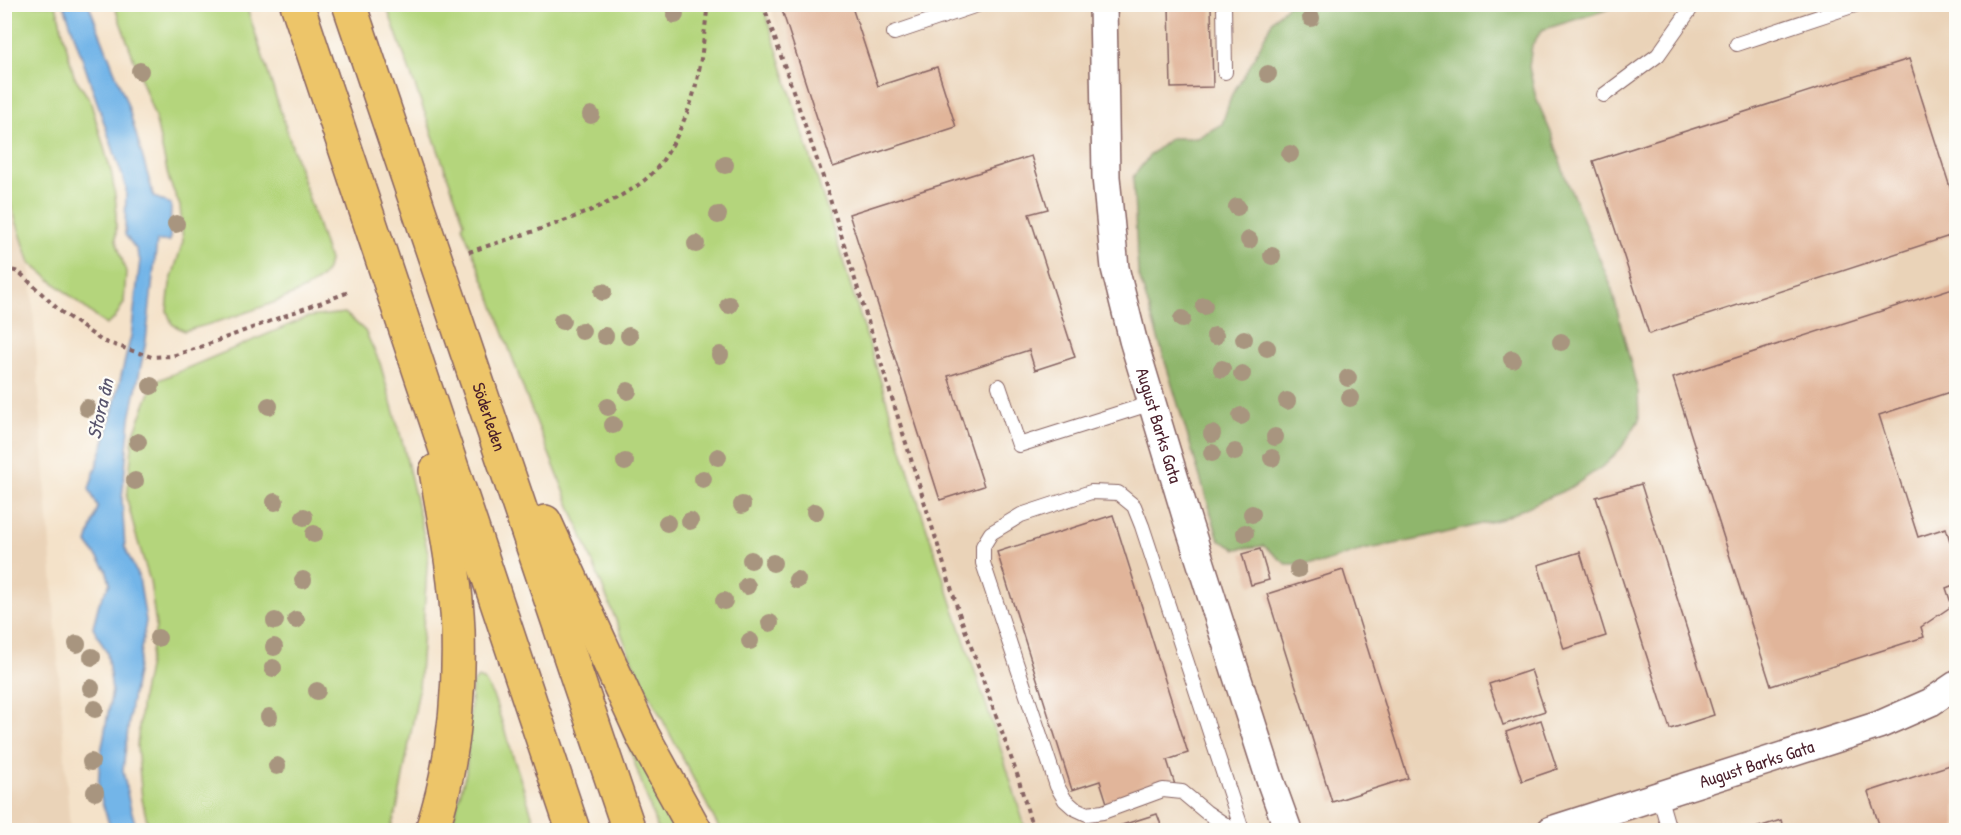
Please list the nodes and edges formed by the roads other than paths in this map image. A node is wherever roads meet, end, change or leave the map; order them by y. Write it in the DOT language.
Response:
graph roads {
  1 [pos="297,4"];
  2 [pos="349,4"];
  3 [pos="980,4"];
  4 [pos="1103,4"];
  5 [pos="1224,4"];
  6 [pos="1694,4"];
  7 [pos="1858,4"];
  8 [pos="894,33"];
  9 [pos="1737,44"];
  10 [pos="1225,72"];
  11 [pos="1604,94"];
  12 [pos="472,365"];
  13 [pos="420,372"];
  14 [pos="999,386"];
  15 [pos="1152,403"];
  16 [pos="1956,686"];
  17 [pos="1659,795"];
  18 [pos="1605,822"];
  19 [pos="1284,828"];
  20 [pos="432,831"];
  21 [pos="573,831"];
  22 [pos="629,831"];
  23 [pos="695,831"];
  24 [pos="1233,831"];
  25 [pos="1242,831"];
  26 [pos="1551,831"];
  27 [pos="1669,831"];
  1 -- 13 [label="highway"];
  2 -- 12 [label="highway, Söderleden"];
  3 -- 8 [label="lane"];
  4 -- 15 [label="street, August Barks Gata"];
  5 -- 10 [label="lane"];
  6 -- 11 [label="lane"];
  7 -- 9 [label="lane"];
  12 -- 22 [label="highway, Söderleden"];
  12 -- 23 [label="highway"];
  13 -- 20 [label="highway"];
  13 -- 21 [label="highway"];
  14 -- 15 [label="lane"];
  15 -- 19 [label="street, August Barks Gata"];
  16 -- 17 [label="street, August Barks Gata"];
  17 -- 18 [label="street, August Barks Gata"];
  17 -- 27 [label="lane"];
  18 -- 26 [label="street, August Barks Gata"];
  24 -- 25 [label="lane"];
}
